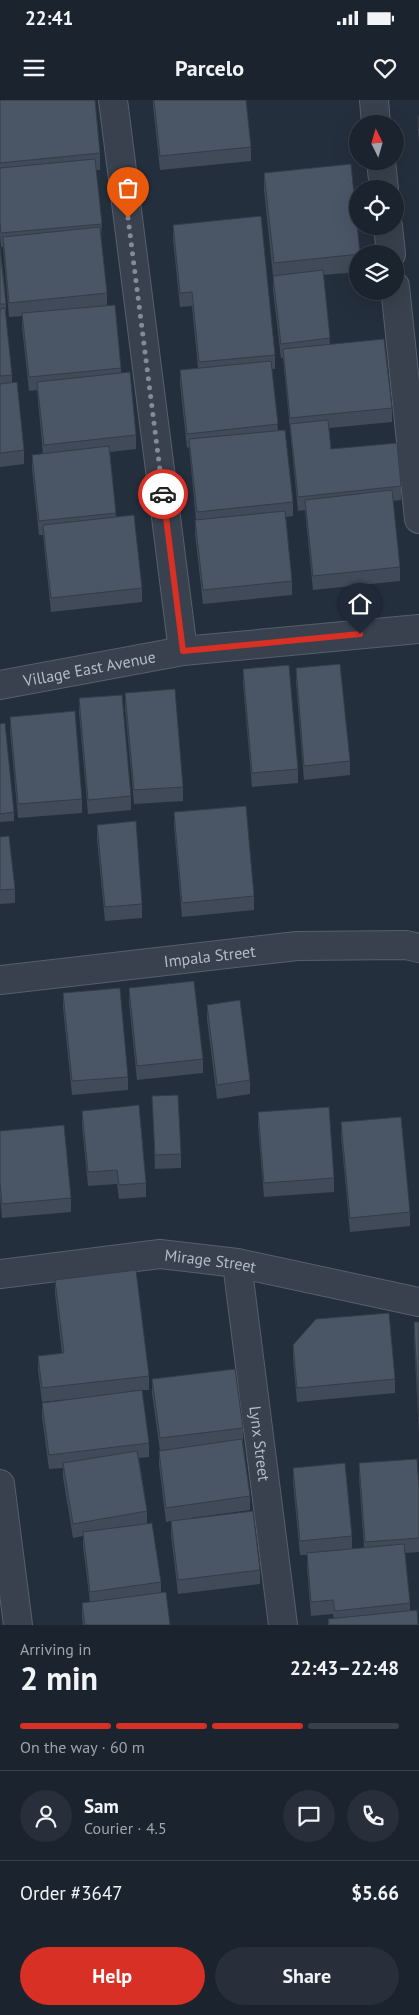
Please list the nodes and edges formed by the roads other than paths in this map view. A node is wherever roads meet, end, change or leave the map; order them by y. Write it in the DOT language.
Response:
graph roads {
  1 [pos="113,100"];
  2 [pos="374,100"];
  3 [pos="378,100"];
  4 [pos="375,115"];
  5 [pos="398,300"];
  6 [pos="411,362"];
  7 [pos="419,519"];
  8 [pos="419,629"];
  9 [pos="183,651"];
  10 [pos="0,685"];
  11 [pos="419,948"];
  12 [pos="0,980"];
  13 [pos="237,1263"];
  14 [pos="0,1274"];
  15 [pos="419,1302"];
  16 [pos="0,1484"];
  17 [pos="18,1625"];
  18 [pos="283,1625"];
  1 -- 9 [label="street"];
  2 -- 3 [label="street"];
  2 -- 4 [label="street"];
  5 -- 6 [label="street"];
  6 -- 7 [label="street"];
  8 -- 9 [label="street, Village East Avenue"];
  9 -- 10 [label="street, Village East Avenue"];
  11 -- 12 [label="street, Impala Street"];
  13 -- 14 [label="street, Mirage Street"];
  13 -- 15 [label="street, Mirage Street"];
  13 -- 18 [label="street, Lynx Street"];
  16 -- 17 [label="street"];
}
